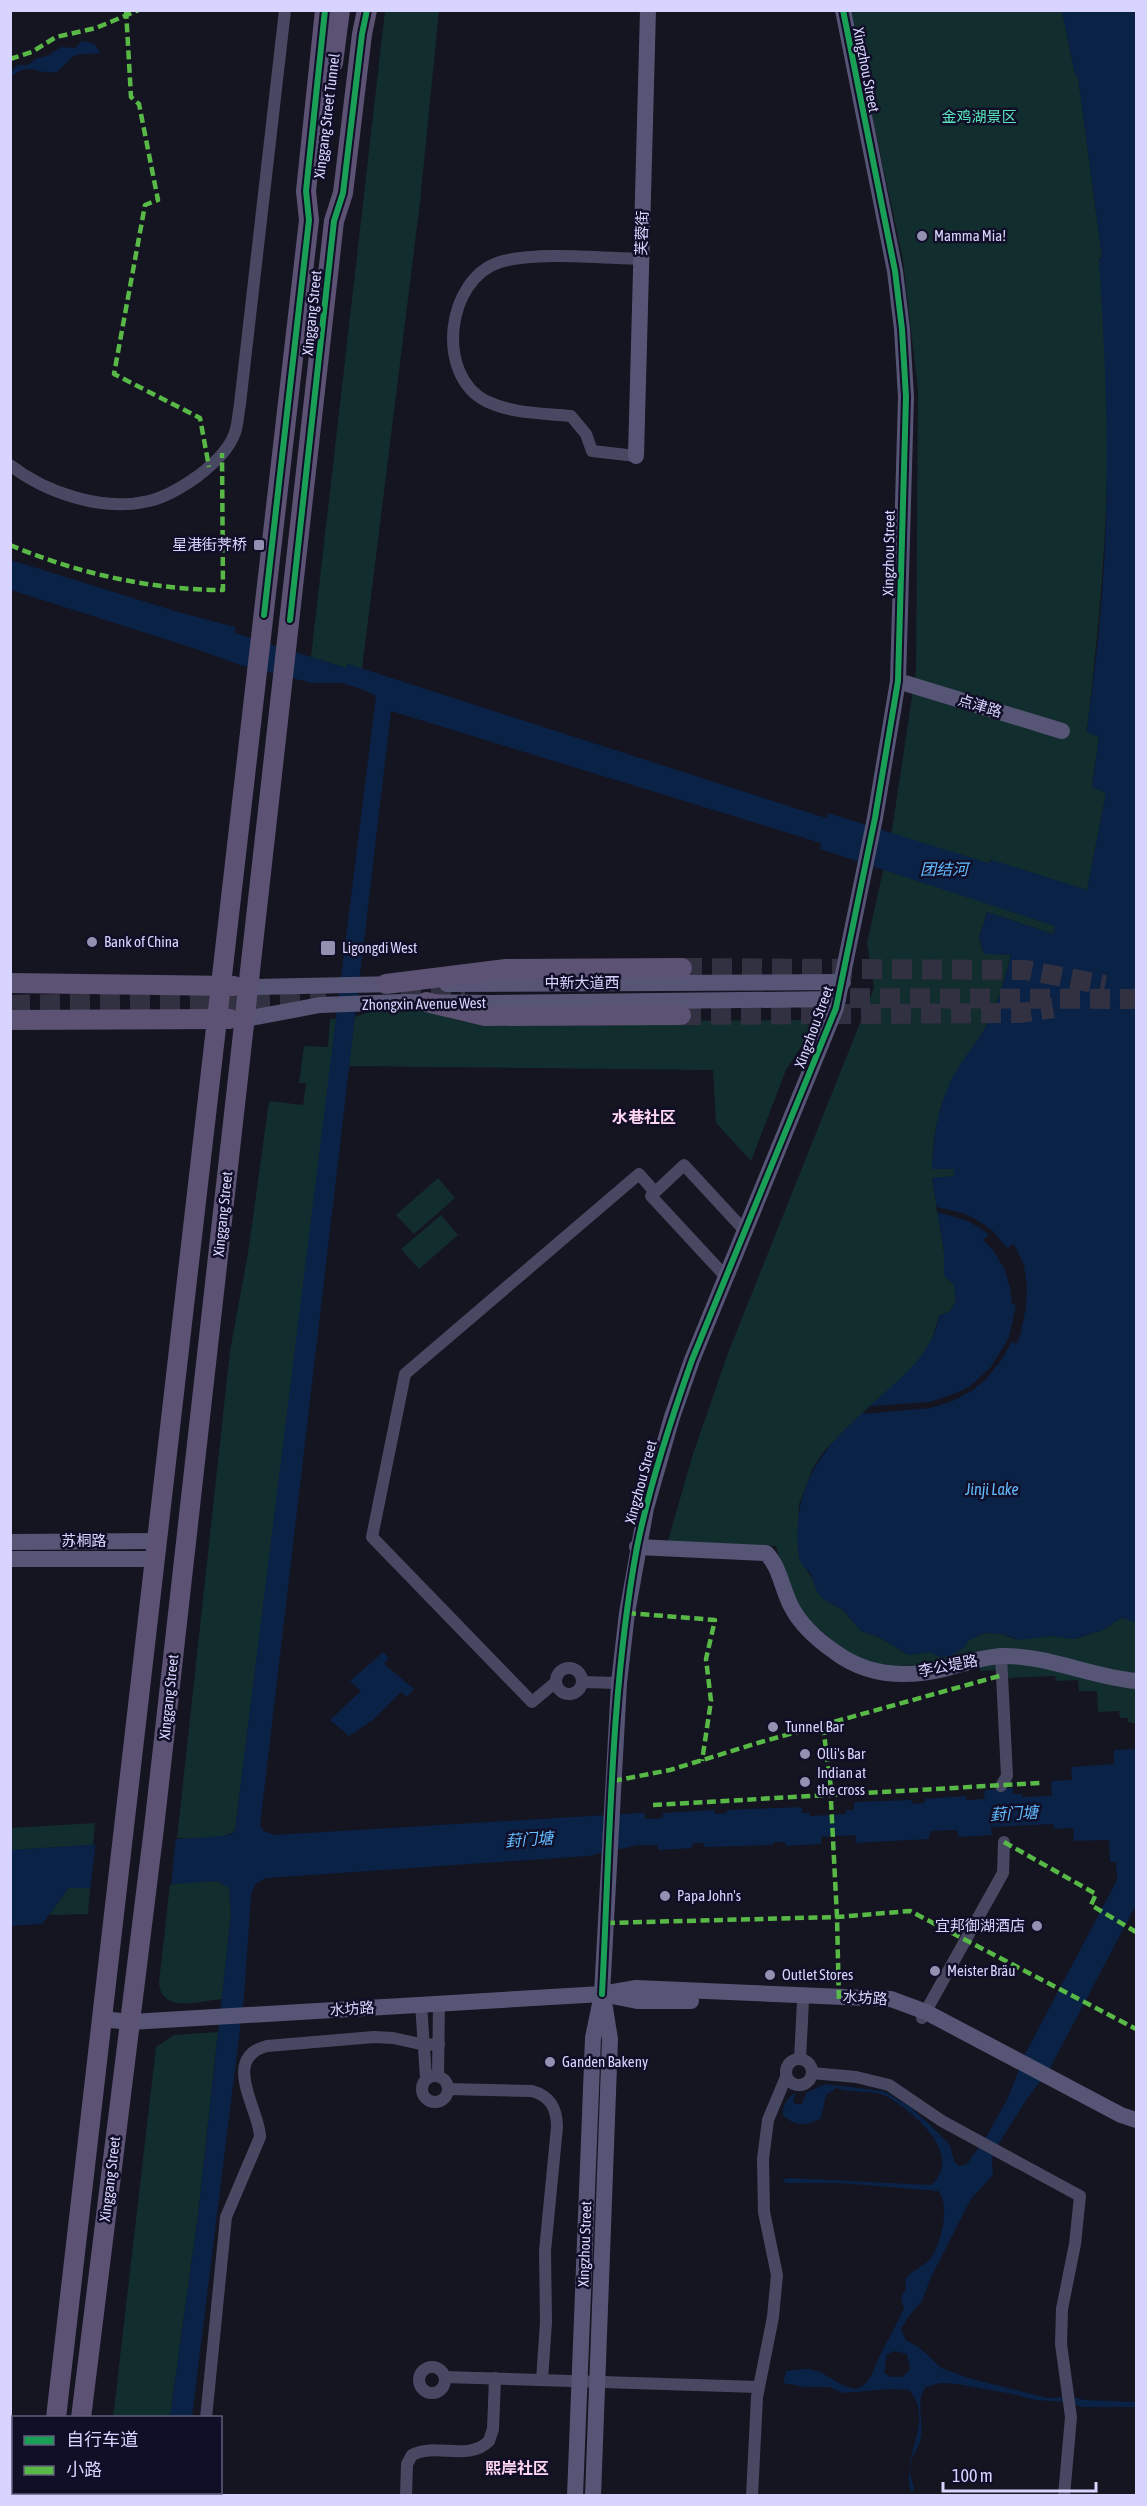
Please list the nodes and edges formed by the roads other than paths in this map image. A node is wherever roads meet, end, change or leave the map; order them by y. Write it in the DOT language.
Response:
graph roads {
  1 [pos="285,10"];
  2 [pos="325,10"];
  3 [pos="340,10"];
  4 [pos="352,10"];
  5 [pos="367,10"];
  6 [pos="648,10"];
  7 [pos="843,10"];
  8 [pos="309,220"];
  9 [pos="334,221"];
  10 [pos="641,259"];
  11 [pos="636,456"];
  12 [pos="10,465"];
  13 [pos="898,681"];
  14 [pos="1062,731"];
  15 [pos="682,968"];
  16 [pos="843,981"];
  17 [pos="10,983"];
  18 [pos="386,984"];
  19 [pos="221,986"];
  20 [pos="249,987"];
  21 [pos="838,999"];
  22 [pos="426,1002"];
  23 [pos="681,1015"];
  24 [pos="217,1019"];
  25 [pos="245,1019"];
  26 [pos="10,1020"];
  27 [pos="655,1192"];
  28 [pos="745,1231"];
  29 [pos="727,1278"];
  30 [pos="127,1541"];
  31 [pos="10,1542"];
  32 [pos="637,1547"];
  33 [pos="156,1550"];
  34 [pos="10,1559"];
  35 [pos="127,1559"];
  36 [pos="1001,1656"];
  37 [pos="1137,1681"];
  38 [pos="556,1682"];
  39 [pos="583,1682"];
  40 [pos="619,1683"];
  41 [pos="1001,1786"];
  42 [pos="1004,1842"];
  43 [pos="602,1994"];
  44 [pos="803,2001"];
  45 [pos="439,2003"];
  46 [pos="421,2004"];
  47 [pos="924,2016"];
  48 [pos="101,2019"];
  49 [pos="130,2022"];
  50 [pos="439,2044"];
  51 [pos="425,2045"];
  52 [pos="800,2059"];
  53 [pos="812,2073"];
  54 [pos="432,2077"];
  55 [pos="786,2077"];
  56 [pos="1049,2082"];
  57 [pos="448,2089"];
  58 [pos="1137,2120"];
  59 [pos="1137,2126"];
  60 [pos="445,2378"];
  61 [pos="495,2378"];
  62 [pos="542,2380"];
  63 [pos="580,2381"];
  64 [pos="597,2382"];
  65 [pos="758,2387"];
  66 [pos="56,2416"];
  67 [pos="81,2416"];
  68 [pos="206,2416"];
  69 [pos="406,2496"];
  70 [pos="575,2496"];
  71 [pos="593,2496"];
  72 [pos="752,2496"];
  73 [pos="1064,2496"];
  1 -- 12 [label="street"];
  2 -- 8 [label="main road, Xinggang Street"];
  3 -- 8 [label="main road, Xinggang Street Tunnel"];
  4 -- 9 [label="main road, Xinggang Street Tunnel"];
  5 -- 9 [label="main road, Xinggang Street"];
  6 -- 10 [label="street, 芙蓉街"];
  7 -- 13 [label="street, Xingzhou Street"];
  8 -- 19 [label="main road, Xinggang Street"];
  9 -- 20 [label="main road, Xinggang Street"];
  10 -- 11 [label="street, 芙蓉街"];
  10 -- 11 [label="street"];
  13 -- 14 [label="street, 点津路"];
  13 -- 16 [label="street, Xingzhou Street"];
  15 -- 18 [label="main road"];
  16 -- 18 [label="street, 中新大道西"];
  16 -- 21 [label="street, Xingzhou Street"];
  17 -- 19 [label="main road"];
  18 -- 20 [label="street, 中新大道西"];
  19 -- 20 [label="main road"];
  19 -- 24 [label="main road, Xinggang Street"];
  20 -- 25 [label="main road, Xinggang Street"];
  21 -- 22 [label="street, Zhongxin Avenue West"];
  21 -- 28 [label="street, Xingzhou Street"];
  22 -- 23 [label="main road"];
  22 -- 25 [label="street, Zhongxin Avenue West"];
  24 -- 25 [label="main road, Zhongxin Avenue West"];
  24 -- 26 [label="main road, Zhongxin Avenue West"];
  24 -- 33 [label="main road, Xinggang Street"];
  25 -- 49 [label="main road, Xinggang Street"];
  27 -- 28 [label="street"];
  27 -- 29 [label="street"];
  27 -- 38 [label="street"];
  28 -- 29 [label="street, Xingzhou Street"];
  29 -- 32 [label="street, Xingzhou Street"];
  30 -- 31 [label="street, 苏桐路"];
  30 -- 33 [label="street, 苏桐路"];
  30 -- 35 [label="street"];
  32 -- 36 [label="street, 李公堤路"];
  32 -- 40 [label="street, Xingzhou Street"];
  33 -- 35 [label="street, 苏桐路"];
  33 -- 48 [label="main road, Xinggang Street"];
  34 -- 35 [label="street, 苏桐路"];
  36 -- 37 [label="street, 李公堤路"];
  36 -- 41 [label="street"];
  38 -- 39 [label="street"];
  38 -- 39 [label="street"];
  39 -- 40 [label="street"];
  40 -- 43 [label="street, Xingzhou Street"];
  42 -- 47 [label="street"];
  43 -- 44 [label="street, 水坊路"];
  43 -- 45 [label="street, 水坊路"];
  43 -- 47 [label="street, 水坊路"];
  43 -- 63 [label="street, Xingzhou Street"];
  43 -- 64 [label="street, Xingzhou Street"];
  44 -- 47 [label="street, 水坊路"];
  44 -- 52 [label="street"];
  45 -- 46 [label="street, 水坊路"];
  45 -- 50 [label="street"];
  46 -- 49 [label="street, 水坊路"];
  46 -- 51 [label="street"];
  47 -- 56 [label="street, 水坊路"];
  48 -- 49 [label="street, 水坊路"];
  48 -- 66 [label="main road, Xinggang Street"];
  49 -- 67 [label="main road, Xinggang Street"];
  50 -- 51 [label="street"];
  50 -- 54 [label="street"];
  51 -- 54 [label="street"];
  51 -- 68 [label="street"];
  52 -- 53 [label="street"];
  52 -- 55 [label="street"];
  53 -- 55 [label="street"];
  53 -- 73 [label="street"];
  54 -- 57 [label="street"];
  54 -- 57 [label="street"];
  55 -- 65 [label="street"];
  56 -- 58 [label="street, 水坊路"];
  56 -- 59 [label="street, 水坊路"];
  57 -- 62 [label="street"];
  60 -- 61 [label="street"];
  61 -- 62 [label="street"];
  61 -- 69 [label="street"];
  62 -- 63 [label="street"];
  63 -- 64 [label="street"];
  63 -- 70 [label="street, Xingzhou Street"];
  64 -- 65 [label="street"];
  64 -- 71 [label="street, Xingzhou Street"];
  65 -- 72 [label="street"];
}
